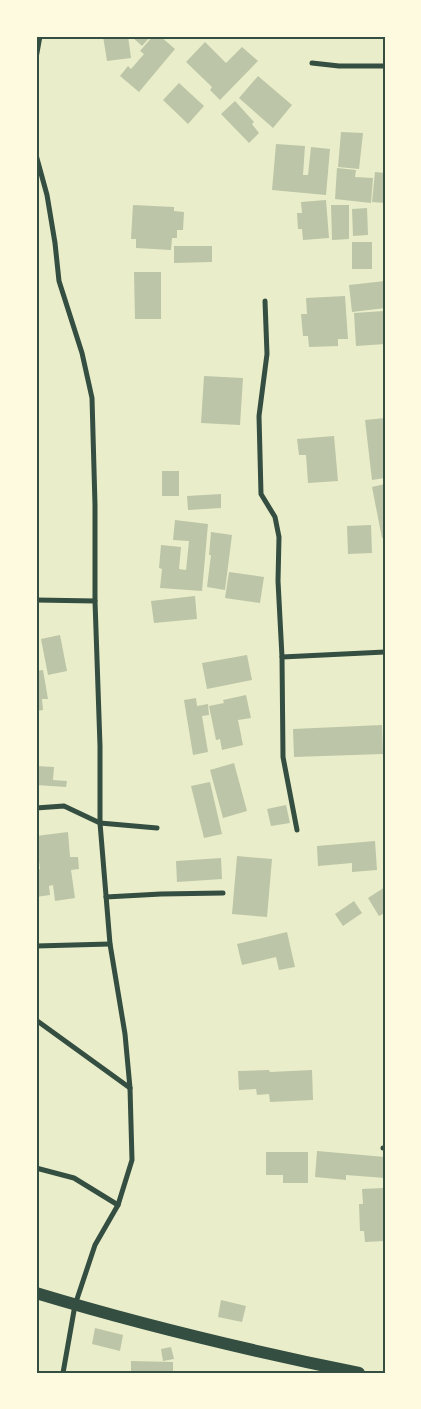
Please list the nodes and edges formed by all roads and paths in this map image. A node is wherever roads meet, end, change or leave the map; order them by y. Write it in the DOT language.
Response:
graph roads {
  1 [pos="40,36"];
  2 [pos="36,58"];
  3 [pos="312,63"];
  4 [pos="385,66"];
  5 [pos="36,155"];
  6 [pos="265,301"];
  7 [pos="36,600"];
  8 [pos="95,602"];
  9 [pos="385,652"];
  10 [pos="282,657"];
  11 [pos="36,808"];
  12 [pos="100,823"];
  13 [pos="157,828"];
  14 [pos="297,830"];
  15 [pos="223,893"];
  16 [pos="106,897"];
  17 [pos="110,944"];
  18 [pos="36,946"];
  19 [pos="36,1020"];
  20 [pos="130,1088"];
  21 [pos="36,1168"];
  22 [pos="118,1205"];
  23 [pos="36,1293"];
  24 [pos="75,1305"];
  25 [pos="63,1373"];
  26 [pos="359,1373"];
  1 -- 2 [label="street"];
  3 -- 4 [label="street"];
  5 -- 8 [label="street"];
  6 -- 10 [label="street"];
  7 -- 8 [label="street"];
  8 -- 12 [label="street"];
  9 -- 10 [label="street"];
  10 -- 14 [label="street"];
  11 -- 12 [label="street"];
  12 -- 13 [label="street"];
  12 -- 16 [label="street"];
  15 -- 16 [label="street"];
  16 -- 17 [label="street"];
  17 -- 18 [label="street"];
  17 -- 20 [label="street"];
  19 -- 20 [label="street"];
  20 -- 22 [label="street"];
  21 -- 22 [label="street"];
  22 -- 24 [label="street"];
  23 -- 24 [label="main road"];
  24 -- 25 [label="street"];
  24 -- 26 [label="main road"];
}
